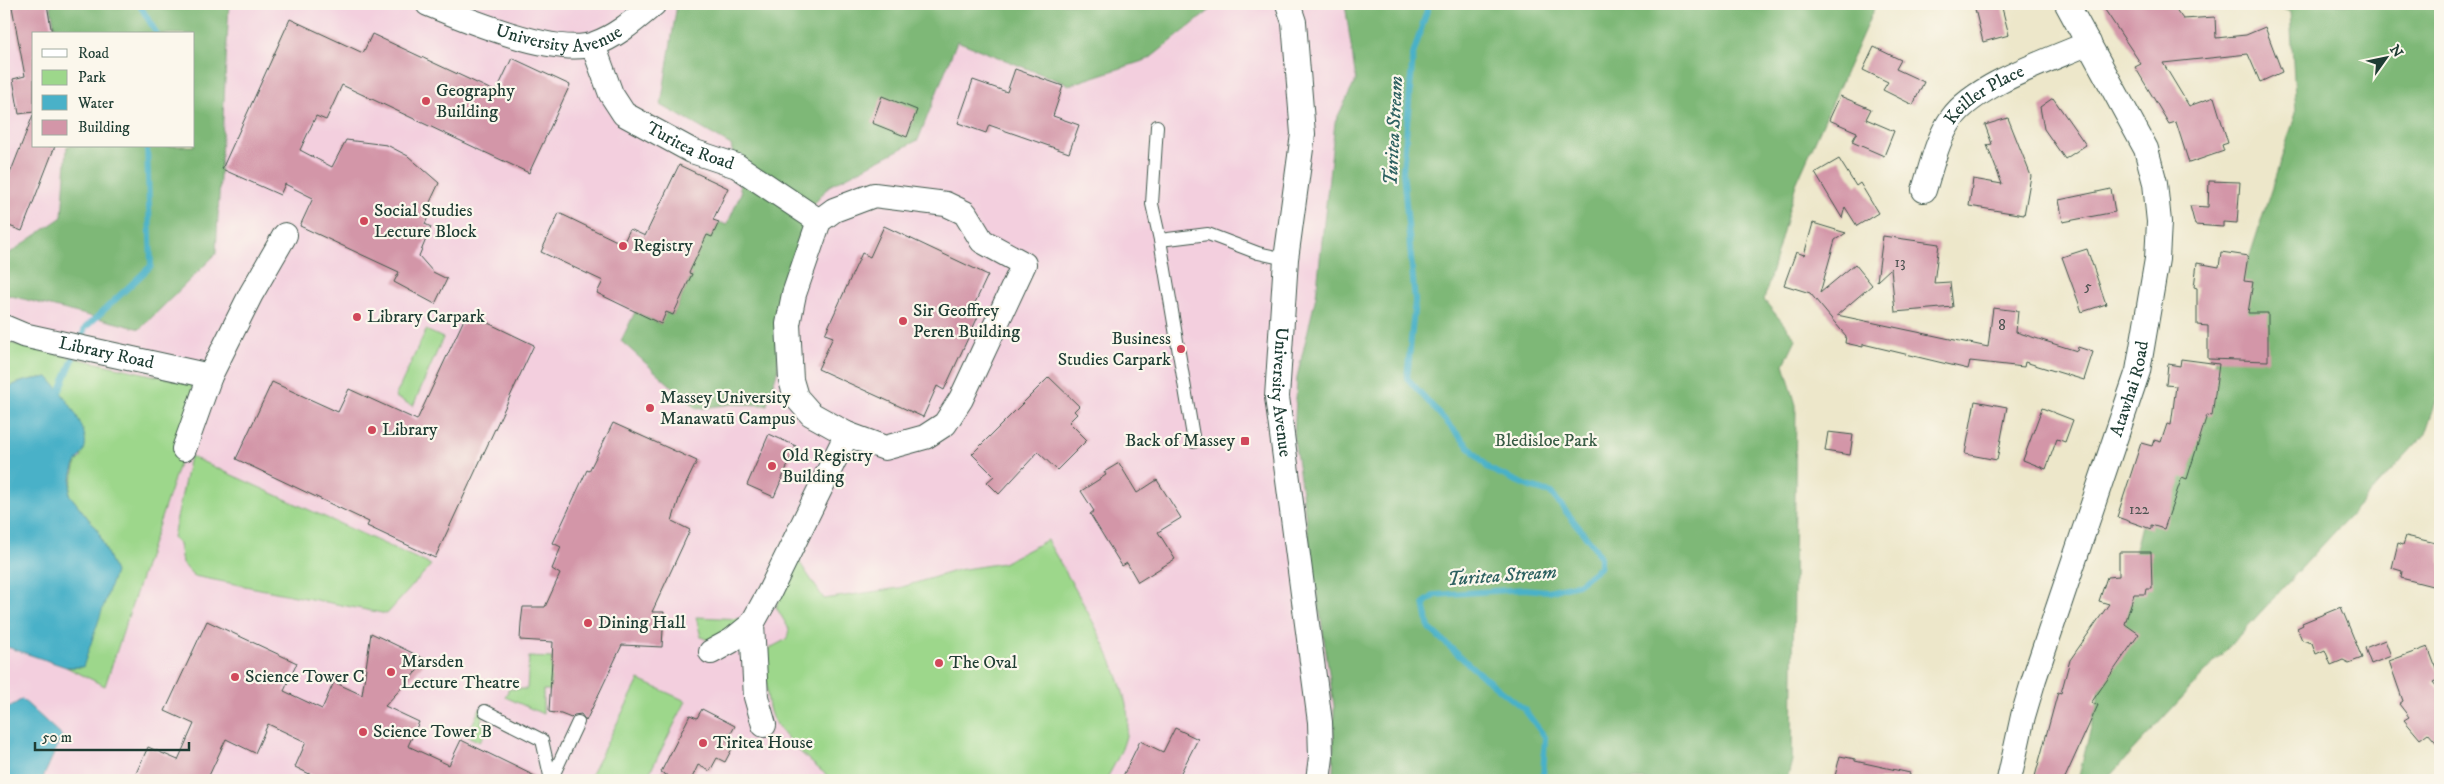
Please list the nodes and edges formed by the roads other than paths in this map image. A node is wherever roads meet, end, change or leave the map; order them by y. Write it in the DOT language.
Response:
graph roads {
  1 [pos="428,4"];
  2 [pos="654,4"];
  3 [pos="1288,4"];
  4 [pos="2067,4"];
  5 [pos="2089,43"];
  6 [pos="593,45"];
  7 [pos="1157,126"];
  8 [pos="1924,190"];
  9 [pos="819,222"];
  10 [pos="285,235"];
  11 [pos="1160,240"];
  12 [pos="1286,259"];
  13 [pos="4,327"];
  14 [pos="210,376"];
  15 [pos="847,434"];
  16 [pos="1194,442"];
  17 [pos="184,449"];
  18 [pos="752,624"];
  19 [pos="711,652"];
  20 [pos="486,711"];
  21 [pos="578,722"];
  22 [pos="764,724"];
  23 [pos="551,780"];
  24 [pos="1318,780"];
  25 [pos="2009,780"];
  1 -- 6 [label="street, University Avenue"];
  2 -- 6 [label="street, University Avenue"];
  3 -- 12 [label="street, University Avenue"];
  4 -- 5 [label="street, Atawhai Road"];
  5 -- 8 [label="street, Keiller Place"];
  5 -- 25 [label="street, Atawhai Road"];
  6 -- 9 [label="street, Turitea Road"];
  7 -- 11 [label="lane"];
  9 -- 15 [label="street"];
  9 -- 15 [label="street"];
  10 -- 14 [label="street"];
  11 -- 12 [label="lane"];
  11 -- 16 [label="lane"];
  12 -- 24 [label="street, University Avenue"];
  13 -- 14 [label="street, Library Road"];
  14 -- 17 [label="street"];
  15 -- 18 [label="street"];
  18 -- 19 [label="street"];
  18 -- 22 [label="street"];
  20 -- 23 [label="lane"];
  21 -- 23 [label="lane"];
}
